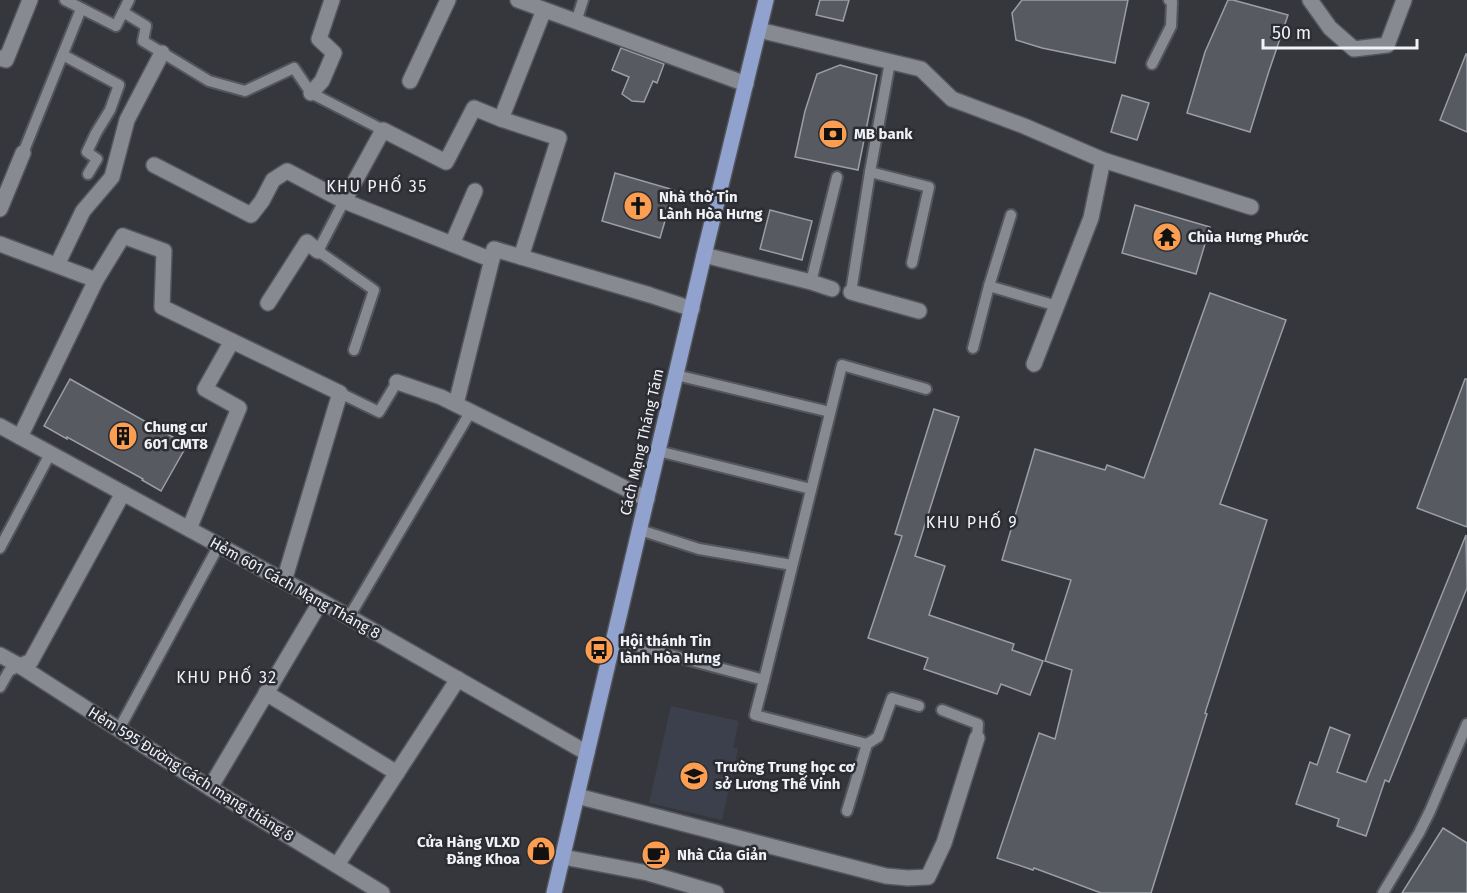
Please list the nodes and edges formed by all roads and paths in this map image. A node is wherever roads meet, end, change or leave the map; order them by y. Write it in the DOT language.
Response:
graph roads {
  1 [pos="30,0"];
  2 [pos="65,0"];
  3 [pos="129,0"];
  4 [pos="332,0"];
  5 [pos="448,0"];
  6 [pos="518,0"];
  7 [pos="583,0"];
  8 [pos="766,0"];
  9 [pos="1310,0"];
  10 [pos="1404,0"];
  11 [pos="1173,1"];
  12 [pos="81,9"];
  13 [pos="544,10"];
  14 [pos="123,12"];
  15 [pos="576,21"];
  16 [pos="759,30"];
  17 [pos="162,53"];
  18 [pos="63,55"];
  19 [pos="0,58"];
  20 [pos="890,62"];
  21 [pos="1152,64"];
  22 [pos="411,81"];
  23 [pos="746,84"];
  24 [pos="311,93"];
  25 [pos="501,119"];
  26 [pos="383,130"];
  27 [pos="23,153"];
  28 [pos="1103,160"];
  29 [pos="154,165"];
  30 [pos="870,172"];
  31 [pos="88,174"];
  32 [pos="837,177"];
  33 [pos="475,191"];
  34 [pos="344,201"];
  35 [pos="1251,207"];
  36 [pos="0,209"];
  37 [pos="1011,215"];
  38 [pos="0,244"];
  39 [pos="452,244"];
  40 [pos="318,251"];
  41 [pos="704,255"];
  42 [pos="521,257"];
  43 [pos="492,259"];
  44 [pos="912,262"];
  45 [pos="57,265"];
  46 [pos="96,280"];
  47 [pos="811,282"];
  48 [pos="989,286"];
  49 [pos="832,288"];
  50 [pos="851,292"];
  51 [pos="268,303"];
  52 [pos="1057,306"];
  53 [pos="692,309"];
  54 [pos="919,311"];
  55 [pos="232,341"];
  56 [pos="973,348"];
  57 [pos="354,350"];
  58 [pos="1034,364"];
  59 [pos="676,375"];
  60 [pos="397,382"];
  61 [pos="926,389"];
  62 [pos="340,393"];
  63 [pos="456,404"];
  64 [pos="471,411"];
  65 [pos="830,412"];
  66 [pos="0,426"];
  67 [pos="20,437"];
  68 [pos="658,451"];
  69 [pos="50,454"];
  70 [pos="811,489"];
  71 [pos="123,493"];
  72 [pos="647,499"];
  73 [pos="189,529"];
  74 [pos="640,530"];
  75 [pos="219,545"];
  76 [pos="0,548"];
  77 [pos="792,565"];
  78 [pos="284,581"];
  79 [pos="321,601"];
  80 [pos="350,617"];
  81 [pos="614,640"];
  82 [pos="0,655"];
  83 [pos="20,666"];
  84 [pos="458,679"];
  85 [pos="764,680"];
  86 [pos="0,687"];
  87 [pos="266,693"];
  88 [pos="919,706"];
  89 [pos="942,710"];
  90 [pos="1467,724"];
  91 [pos="119,729"];
  92 [pos="977,738"];
  93 [pos="867,744"];
  94 [pos="587,753"];
  95 [pos="397,773"];
  96 [pos="210,788"];
  97 [pos="577,796"];
  98 [pos="847,811"];
  99 [pos="563,857"];
  100 [pos="337,866"];
  101 [pos="378,892"];
  102 [pos="554,893"];
  103 [pos="716,893"];
  104 [pos="1383,893"];
  1 -- 19 [label="street"];
  2 -- 12 [label="lane"];
  3 -- 14 [label="lane"];
  4 -- 24 [label="street"];
  5 -- 22 [label="street"];
  6 -- 13 [label="street"];
  7 -- 15 [label="lane"];
  8 -- 16 [label="main road, Cách Mạng Tháng Tám"];
  9 -- 10 [label="street"];
  11 -- 21 [label="lane"];
  12 -- 14 [label="lane"];
  12 -- 18 [label="lane"];
  13 -- 15 [label="street"];
  13 -- 25 [label="street"];
  14 -- 17 [label="lane"];
  15 -- 23 [label="street"];
  16 -- 20 [label="street"];
  16 -- 23 [label="main road, Cách Mạng Tháng Tám"];
  17 -- 24 [label="lane"];
  17 -- 45 [label="street"];
  18 -- 27 [label="lane"];
  18 -- 31 [label="lane"];
  20 -- 28 [label="street"];
  20 -- 30 [label="lane"];
  23 -- 41 [label="main road, Cách Mạng Tháng Tám"];
  24 -- 26 [label="lane"];
  25 -- 26 [label="street"];
  25 -- 42 [label="street"];
  26 -- 34 [label="street"];
  27 -- 36 [label="street"];
  28 -- 35 [label="street"];
  28 -- 52 [label="street"];
  29 -- 34 [label="street"];
  30 -- 44 [label="lane"];
  30 -- 50 [label="lane"];
  32 -- 47 [label="lane"];
  33 -- 39 [label="street"];
  34 -- 39 [label="street"];
  34 -- 40 [label="lane"];
  37 -- 48 [label="lane"];
  38 -- 45 [label="street"];
  39 -- 43 [label="street"];
  40 -- 51 [label="street"];
  40 -- 57 [label="lane"];
  41 -- 47 [label="street"];
  41 -- 53 [label="main road, Cách Mạng Tháng Tám"];
  42 -- 43 [label="street"];
  42 -- 53 [label="street"];
  43 -- 63 [label="street"];
  45 -- 46 [label="street"];
  46 -- 55 [label="street"];
  46 -- 67 [label="street"];
  47 -- 49 [label="street"];
  48 -- 52 [label="lane"];
  48 -- 56 [label="lane"];
  50 -- 54 [label="street"];
  52 -- 58 [label="street"];
  53 -- 59 [label="main road, Cách Mạng Tháng Tám"];
  55 -- 62 [label="street"];
  55 -- 73 [label="street"];
  59 -- 65 [label="lane"];
  59 -- 68 [label="main road, Cách Mạng Tháng Tám"];
  60 -- 62 [label="lane"];
  60 -- 63 [label="street"];
  61 -- 65 [label="lane"];
  62 -- 78 [label="street"];
  63 -- 64 [label="street"];
  64 -- 72 [label="street"];
  64 -- 80 [label="lane"];
  65 -- 70 [label="lane"];
  66 -- 67 [label="street, Hẻm 601 Cách Mạng Tháng 8"];
  67 -- 69 [label="street, Hẻm 601 Cách Mạng Tháng 8"];
  68 -- 70 [label="lane"];
  68 -- 72 [label="main road, Cách Mạng Tháng Tám"];
  69 -- 71 [label="street, Hẻm 601 Cách Mạng Tháng 8"];
  69 -- 76 [label="lane"];
  70 -- 77 [label="lane"];
  71 -- 73 [label="street, Hẻm 601 Cách Mạng Tháng 8"];
  71 -- 83 [label="street"];
  72 -- 74 [label="main road, Cách Mạng Tháng Tám"];
  73 -- 75 [label="street, Hẻm 601 Cách Mạng Tháng 8"];
  74 -- 77 [label="lane"];
  74 -- 81 [label="main road, Cách Mạng Tháng Tám"];
  75 -- 78 [label="street, Hẻm 601 Cách Mạng Tháng 8"];
  75 -- 91 [label="lane, Hẻm 595 Đường Cách mạng tháng 8"];
  77 -- 85 [label="lane"];
  78 -- 79 [label="street, Hẻm 601 Cách Mạng Tháng 8"];
  79 -- 80 [label="street, Hẻm 601 Cách Mạng Tháng 8"];
  79 -- 87 [label="street, Hẻm 595 Đường Cách mạng tháng 8"];
  80 -- 84 [label="street, Hẻm 601 Cách Mạng Tháng 8"];
  81 -- 85 [label="lane"];
  81 -- 94 [label="main road, Cách Mạng Tháng Tám"];
  82 -- 83 [label="street, Hẻm 595 Đường Cách mạng tháng 8"];
  83 -- 86 [label="lane"];
  83 -- 91 [label="street, Hẻm 595 Đường Cách mạng tháng 8"];
  84 -- 94 [label="street, Hẻm 601 Cách Mạng Tháng 8"];
  84 -- 95 [label="street"];
  85 -- 93 [label="lane"];
  87 -- 95 [label="street"];
  87 -- 96 [label="street, Hẻm 595 Đường Cách mạng tháng 8"];
  88 -- 93 [label="lane"];
  89 -- 92 [label="lane"];
  90 -- 104 [label="lane"];
  91 -- 96 [label="street, Hẻm 595 Đường Cách mạng tháng 8"];
  92 -- 97 [label="street"];
  93 -- 98 [label="lane"];
  94 -- 97 [label="main road, Cách Mạng Tháng Tám"];
  95 -- 100 [label="street"];
  96 -- 100 [label="street, Hẻm 595 Đường Cách mạng tháng 8"];
  97 -- 99 [label="main road, Cách Mạng Tháng Tám"];
  99 -- 102 [label="main road, Cách Mạng Tháng Tám"];
  99 -- 103 [label="street"];
  100 -- 101 [label="street, Hẻm 595 Đường Cách mạng tháng 8"];
}
